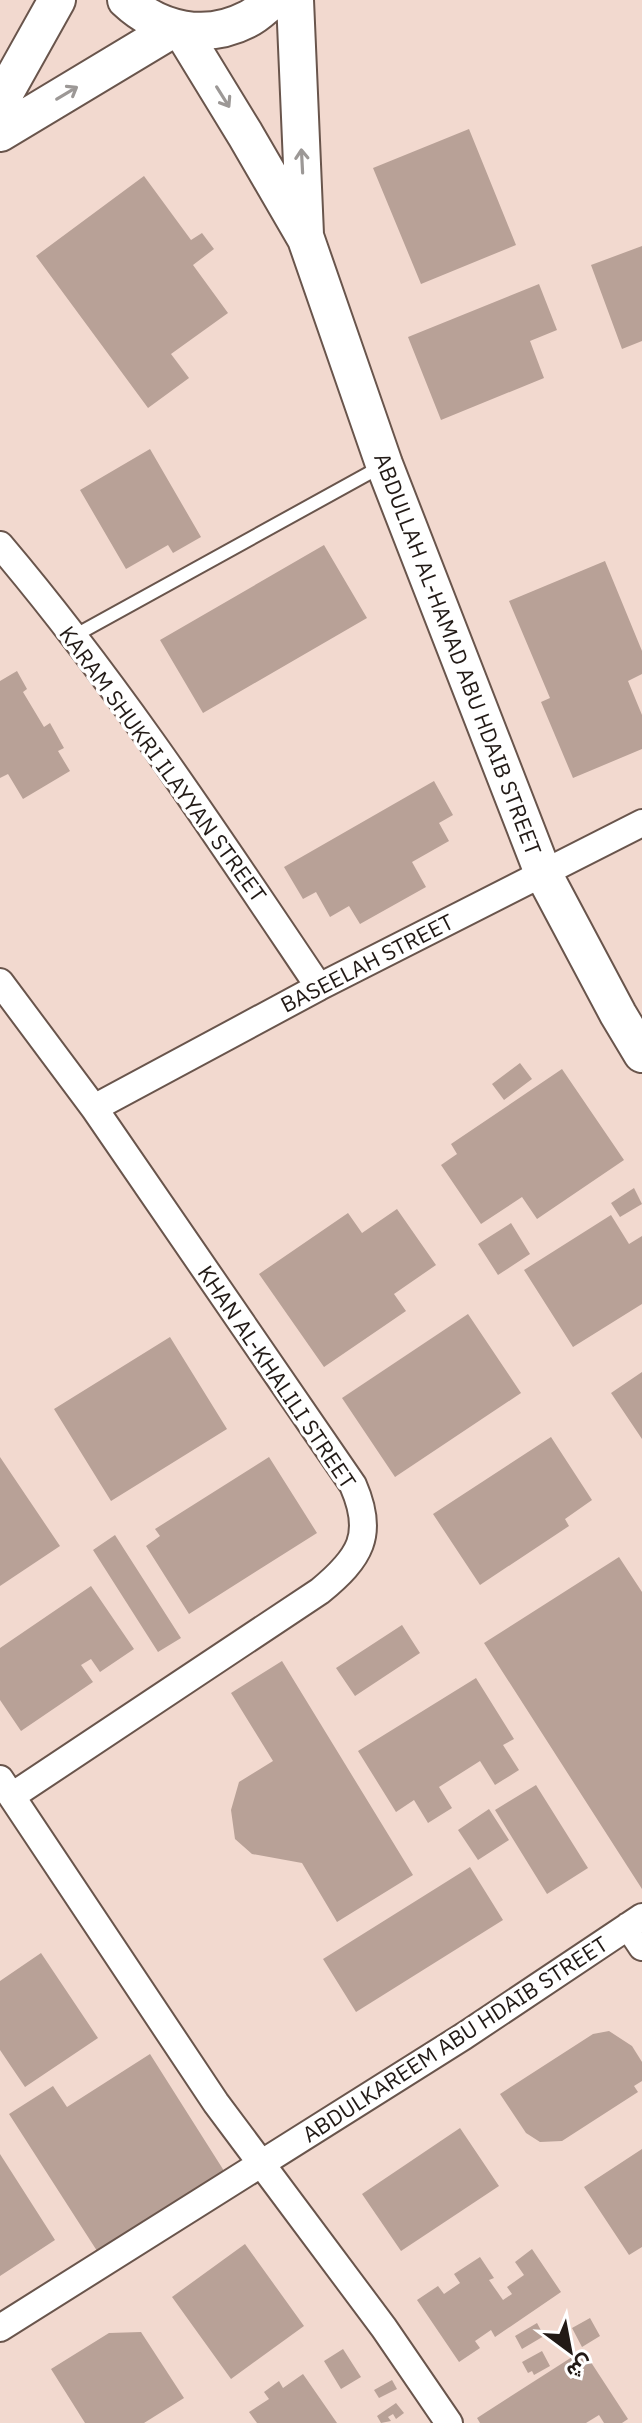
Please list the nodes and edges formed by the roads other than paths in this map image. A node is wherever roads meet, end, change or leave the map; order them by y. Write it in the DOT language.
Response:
graph roads {
  1 [pos="57,0"];
  2 [pos="126,0"];
  3 [pos="273,0"];
  4 [pos="295,0"];
  5 [pos="178,30"];
  6 [pos="0,102"];
  7 [pos="0,133"];
  8 [pos="306,239"];
  9 [pos="384,464"];
  10 [pos="0,545"];
  11 [pos="74,636"];
  12 [pos="642,823"];
  13 [pos="543,873"];
  14 [pos="0,982"];
  15 [pos="319,987"];
  16 [pos="642,1054"];
  17 [pos="94,1108"];
  18 [pos="6,1787"];
  19 [pos="637,1930"];
  20 [pos="261,2165"];
  21 [pos="0,2328"];
  22 [pos="449,2423"];
  1 -- 6 [label="street"];
  2 -- 5 [label="street"];
  3 -- 5 [label="street"];
  8 -- 4 [label="street, ABDULLAH AL-HAMAD ABU HDAIB STREET, one-way"];
  7 -- 5 [label="street, one-way"];
  5 -- 8 [label="street, ABDULLAH AL-HAMAD ABU HDAIB STREET, one-way"];
  8 -- 9 [label="street, ABDULLAH AL-HAMAD ABU HDAIB STREET"];
  9 -- 11 [label="lane"];
  9 -- 13 [label="street, ABDULLAH AL-HAMAD ABU HDAIB STREET"];
  10 -- 11 [label="street, KARAM SHUKRI ILAYYAN STREET"];
  11 -- 15 [label="street, KARAM SHUKRI ILAYYAN STREET"];
  12 -- 13 [label="street, BASEELAH STREET"];
  13 -- 15 [label="street, BASEELAH STREET"];
  13 -- 16 [label="street, ABDULLAH AL-HAMAD ABU HDAIB STREET"];
  14 -- 17 [label="street, KHAN AL-KHALILI STREET"];
  15 -- 17 [label="street, BASEELAH STREET"];
  17 -- 18 [label="street, KHAN AL-KHALILI STREET"];
  18 -- 20 [label="street"];
  19 -- 20 [label="street, ABDULKAREEM ABU HDAIB STREET"];
  20 -- 21 [label="street, ABDULKAREEM ABU HDAIB STREET"];
  20 -- 22 [label="street"];
}
